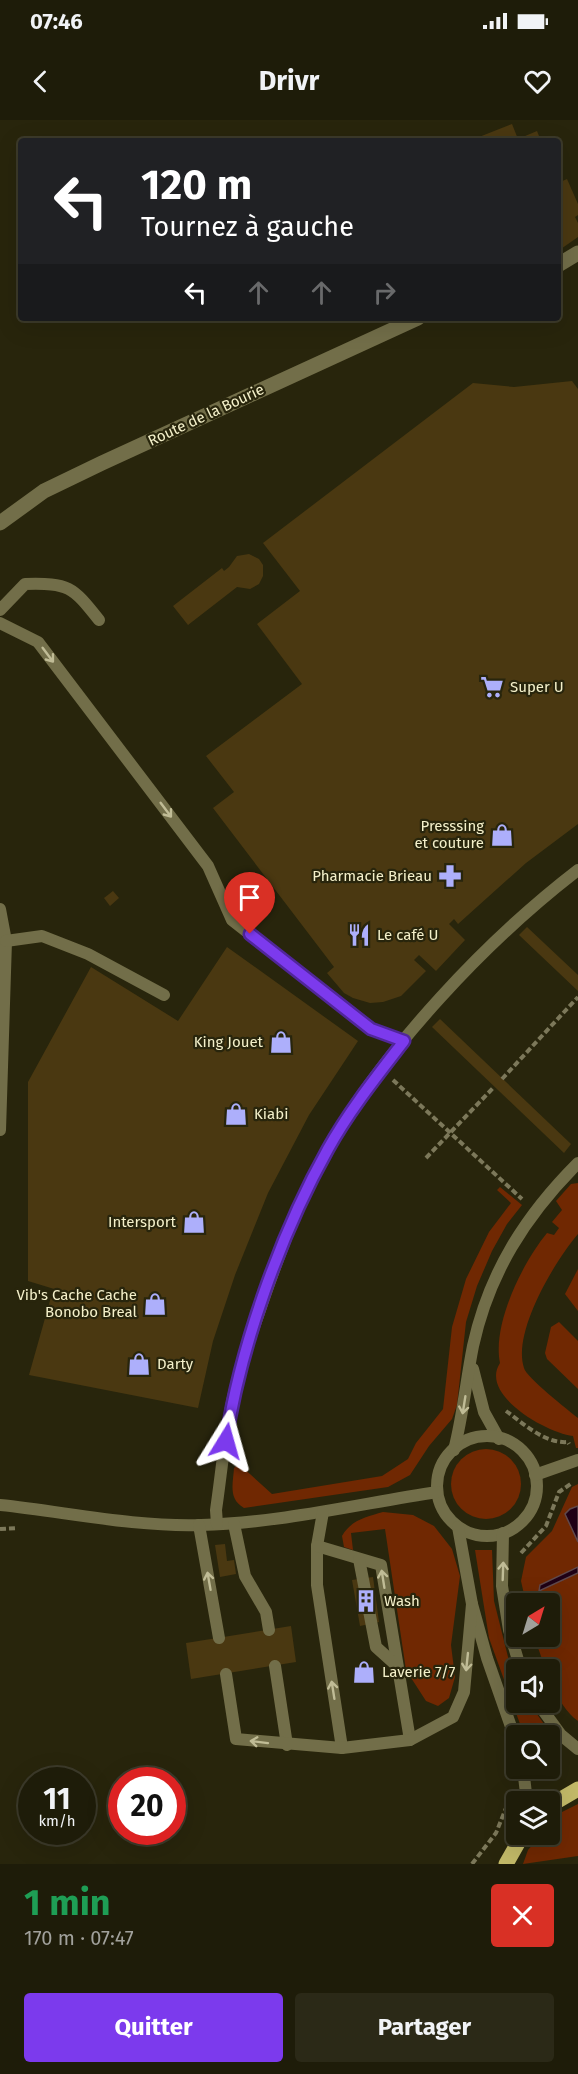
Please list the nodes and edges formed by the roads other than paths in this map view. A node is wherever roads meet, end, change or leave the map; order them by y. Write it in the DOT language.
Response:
graph roads {
  1 [pos="578,253"];
  2 [pos="561,264"];
  3 [pos="411,321"];
  4 [pos="0,523"];
  5 [pos="0,610"];
  6 [pos="99,620"];
  7 [pos="0,623"];
  8 [pos="578,870"];
  9 [pos="0,909"];
  10 [pos="6,941"];
  11 [pos="164,995"];
  12 [pos="404,1041"];
  13 [pos="0,1130"];
  14 [pos="577,1165"];
  15 [pos="471,1359"];
  16 [pos="499,1439"];
  17 [pos="454,1450"];
  18 [pos="576,1460"];
  19 [pos="535,1475"];
  20 [pos="437,1492"];
  21 [pos="0,1505"];
  22 [pos="323,1512"];
  23 [pos="217,1524"];
  24 [pos="234,1524"];
  25 [pos="199,1525"];
  26 [pos="458,1527"];
  27 [pos="503,1533"];
  28 [pos="317,1546"];
  29 [pos="359,1559"];
  30 [pos="472,1604"];
  31 [pos="269,1630"];
  32 [pos="219,1638"];
  33 [pos="518,1659"];
  34 [pos="396,1665"];
  35 [pos="275,1666"];
  36 [pos="226,1674"];
  37 [pos="545,1713"];
  38 [pos="510,1725"];
  39 [pos="410,1740"];
  40 [pos="287,1745"];
  41 [pos="342,1748"];
  42 [pos="578,1749"];
  43 [pos="578,1789"];
  44 [pos="560,1800"];
  45 [pos="517,1845"];
  46 [pos="506,1864"];
  1 -- 2 [label="street"];
  3 -- 4 [label="street, Route de la Bourie"];
  5 -- 6 [label="lane"];
  7 -- 12 [label="lane, one-way"];
  8 -- 12 [label="lane"];
  9 -- 10 [label="lane"];
  10 -- 11 [label="lane"];
  10 -- 13 [label="lane"];
  12 -- 23 [label="lane"];
  14 -- 15 [label="lane"];
  15 -- 16 [label="lane"];
  15 -- 17 [label="lane, one-way"];
  16 -- 17 [label="lane"];
  16 -- 19 [label="lane"];
  17 -- 20 [label="lane"];
  18 -- 19 [label="lane"];
  19 -- 27 [label="lane"];
  20 -- 22 [label="lane"];
  20 -- 26 [label="lane"];
  21 -- 25 [label="lane"];
  22 -- 24 [label="lane"];
  22 -- 28 [label="lane"];
  23 -- 24 [label="lane"];
  23 -- 25 [label="lane"];
  24 -- 31 [label="lane"];
  32 -- 25 [label="lane, one-way"];
  26 -- 27 [label="lane"];
  26 -- 30 [label="lane"];
  33 -- 27 [label="lane, one-way"];
  28 -- 29 [label="lane"];
  41 -- 28 [label="lane, one-way"];
  29 -- 34 [label="lane"];
  34 -- 29 [label="lane, one-way"];
  30 -- 38 [label="lane"];
  30 -- 39 [label="lane, one-way"];
  34 -- 39 [label="lane"];
  35 -- 40 [label="lane"];
  40 -- 36 [label="lane, one-way"];
  37 -- 42 [label="lane"];
  39 -- 41 [label="lane"];
  40 -- 41 [label="lane"];
  43 -- 44 [label="main road"];
  45 -- 46 [label="main road"];
}
